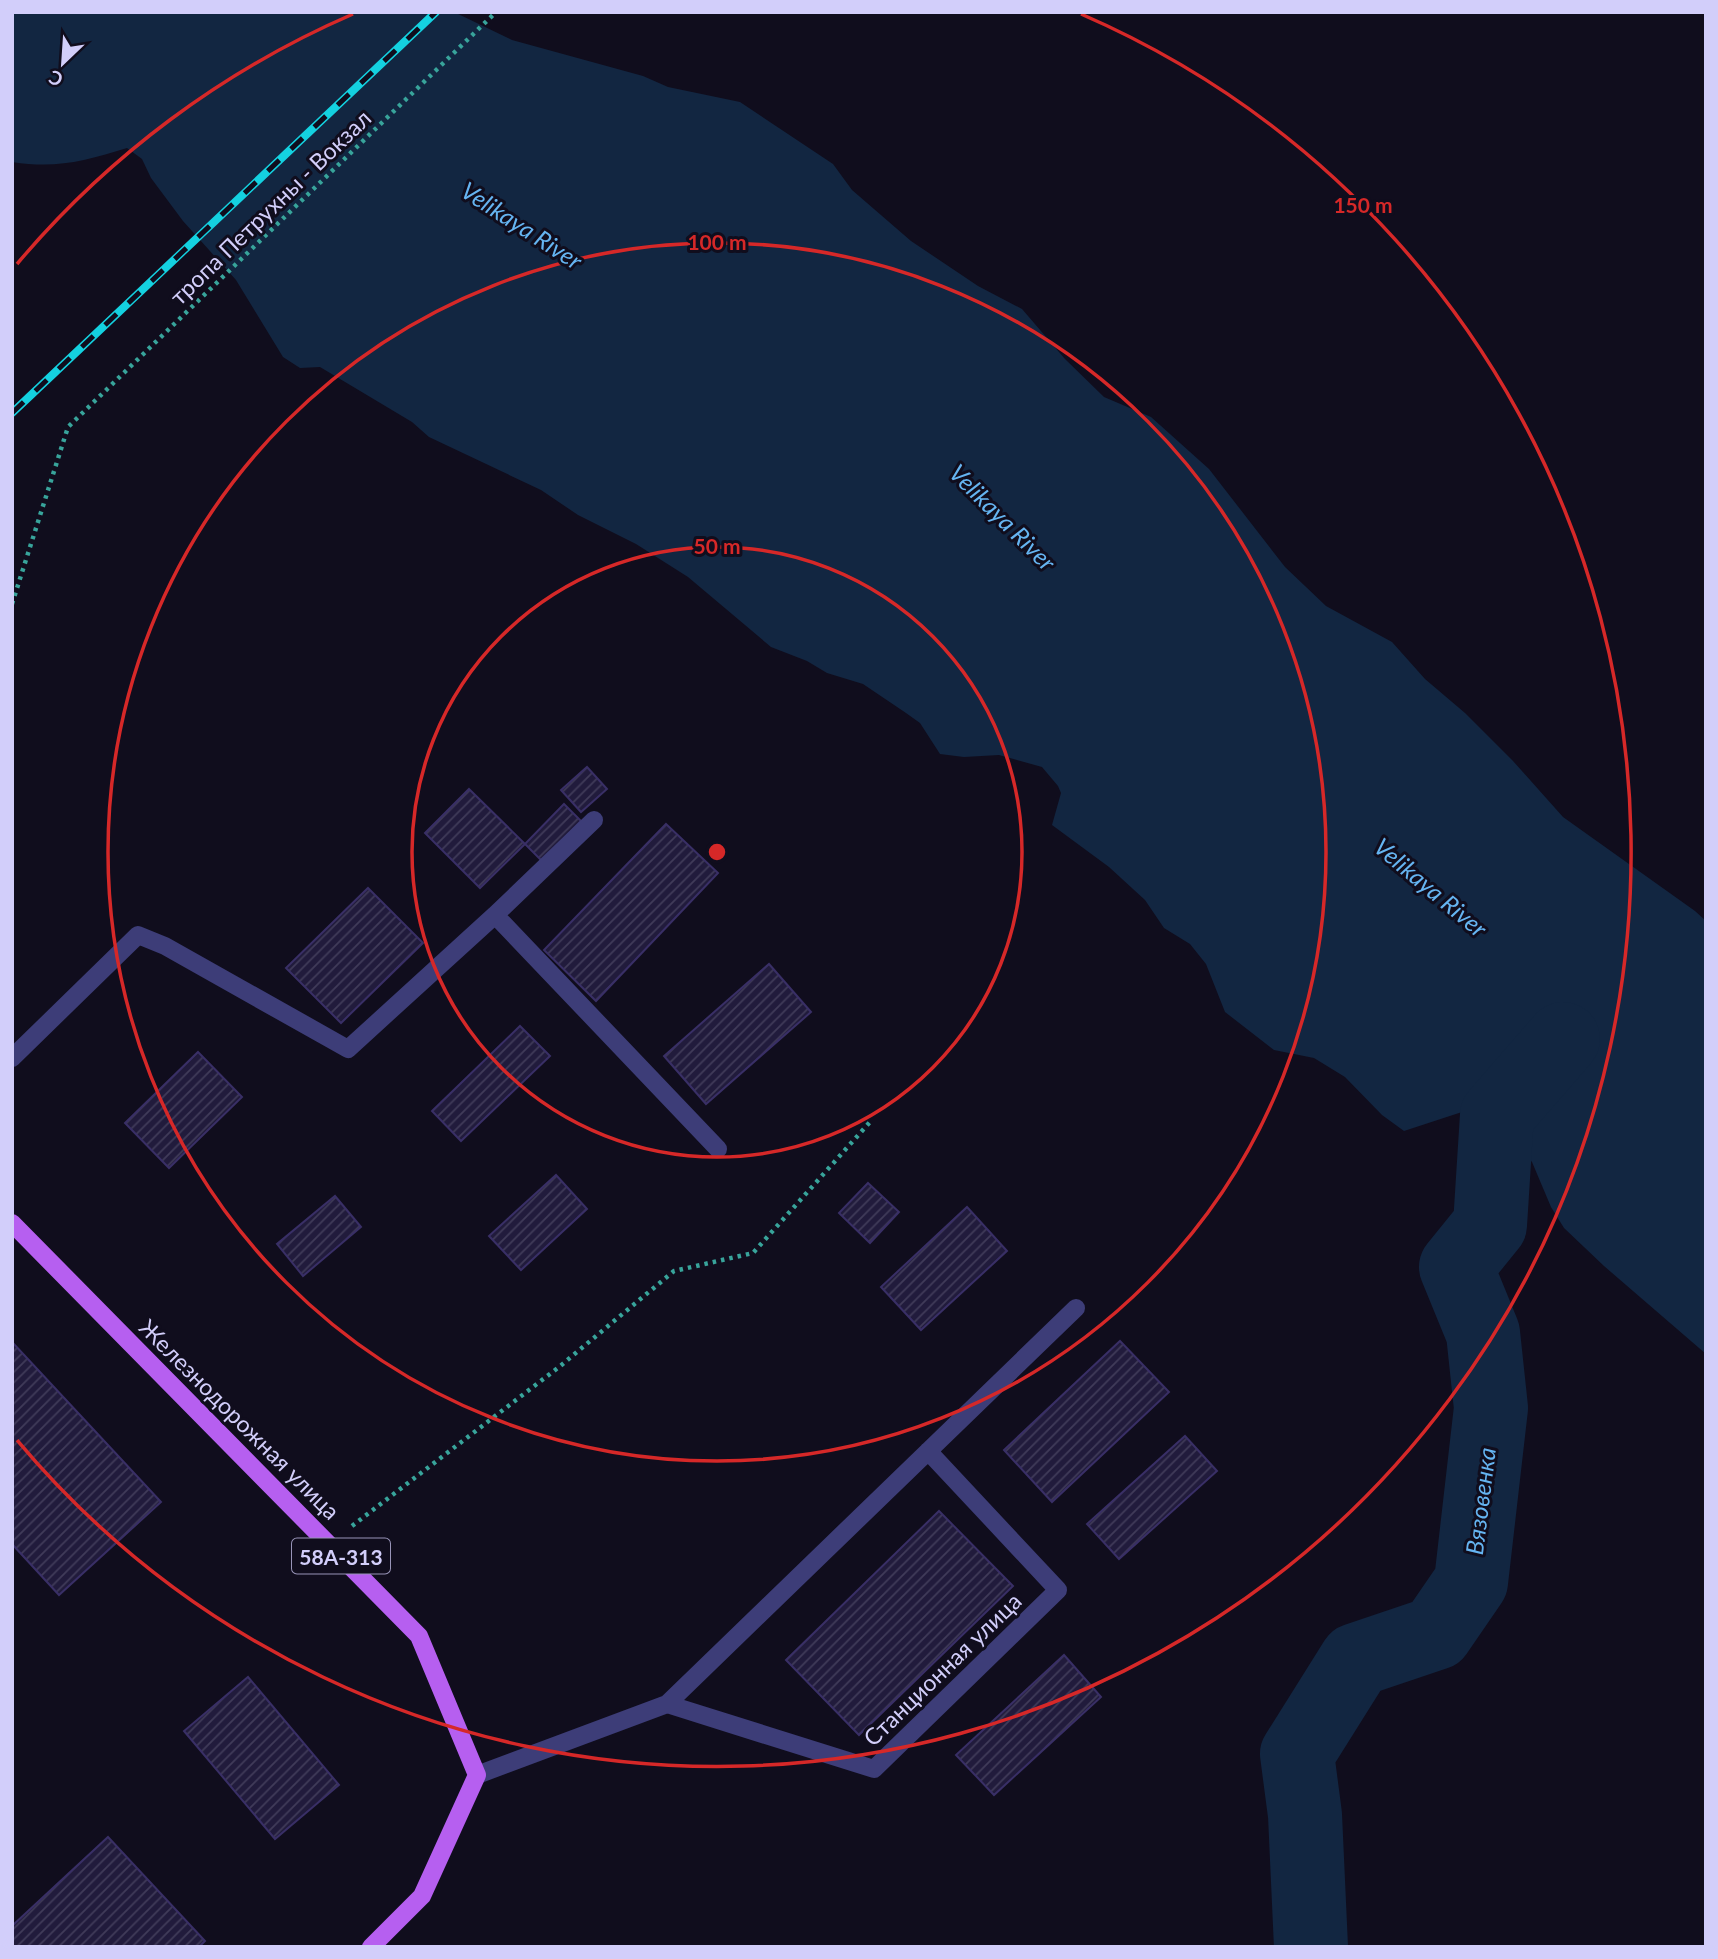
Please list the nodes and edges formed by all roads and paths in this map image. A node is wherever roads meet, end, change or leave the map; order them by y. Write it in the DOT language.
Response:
graph roads {
  1 [pos="496,12"];
  2 [pos="12,604"];
  3 [pos="594,820"];
  4 [pos="495,915"];
  5 [pos="12,1058"];
  6 [pos="870,1122"];
  7 [pos="718,1149"];
  8 [pos="12,1223"];
  9 [pos="1076,1308"];
  10 [pos="928,1451"];
  11 [pos="329,1544"];
  12 [pos="667,1704"];
  13 [pos="477,1775"];
  14 [pos="371,1947"];
  1 -- 2 [label="path, тропа Петрухны - Вокзал"];
  3 -- 4 [label="lane"];
  4 -- 5 [label="lane"];
  4 -- 7 [label="lane"];
  6 -- 11 [label="path"];
  8 -- 11 [label="main road, Железнодорожная улица / 58А-313"];
  9 -- 10 [label="lane"];
  10 -- 12 [label="lane"];
  10 -- 12 [label="lane, Станционная улица"];
  11 -- 13 [label="main road, Железнодорожная улица / 58А-313"];
  12 -- 13 [label="lane"];
  13 -- 14 [label="main road"];
}
